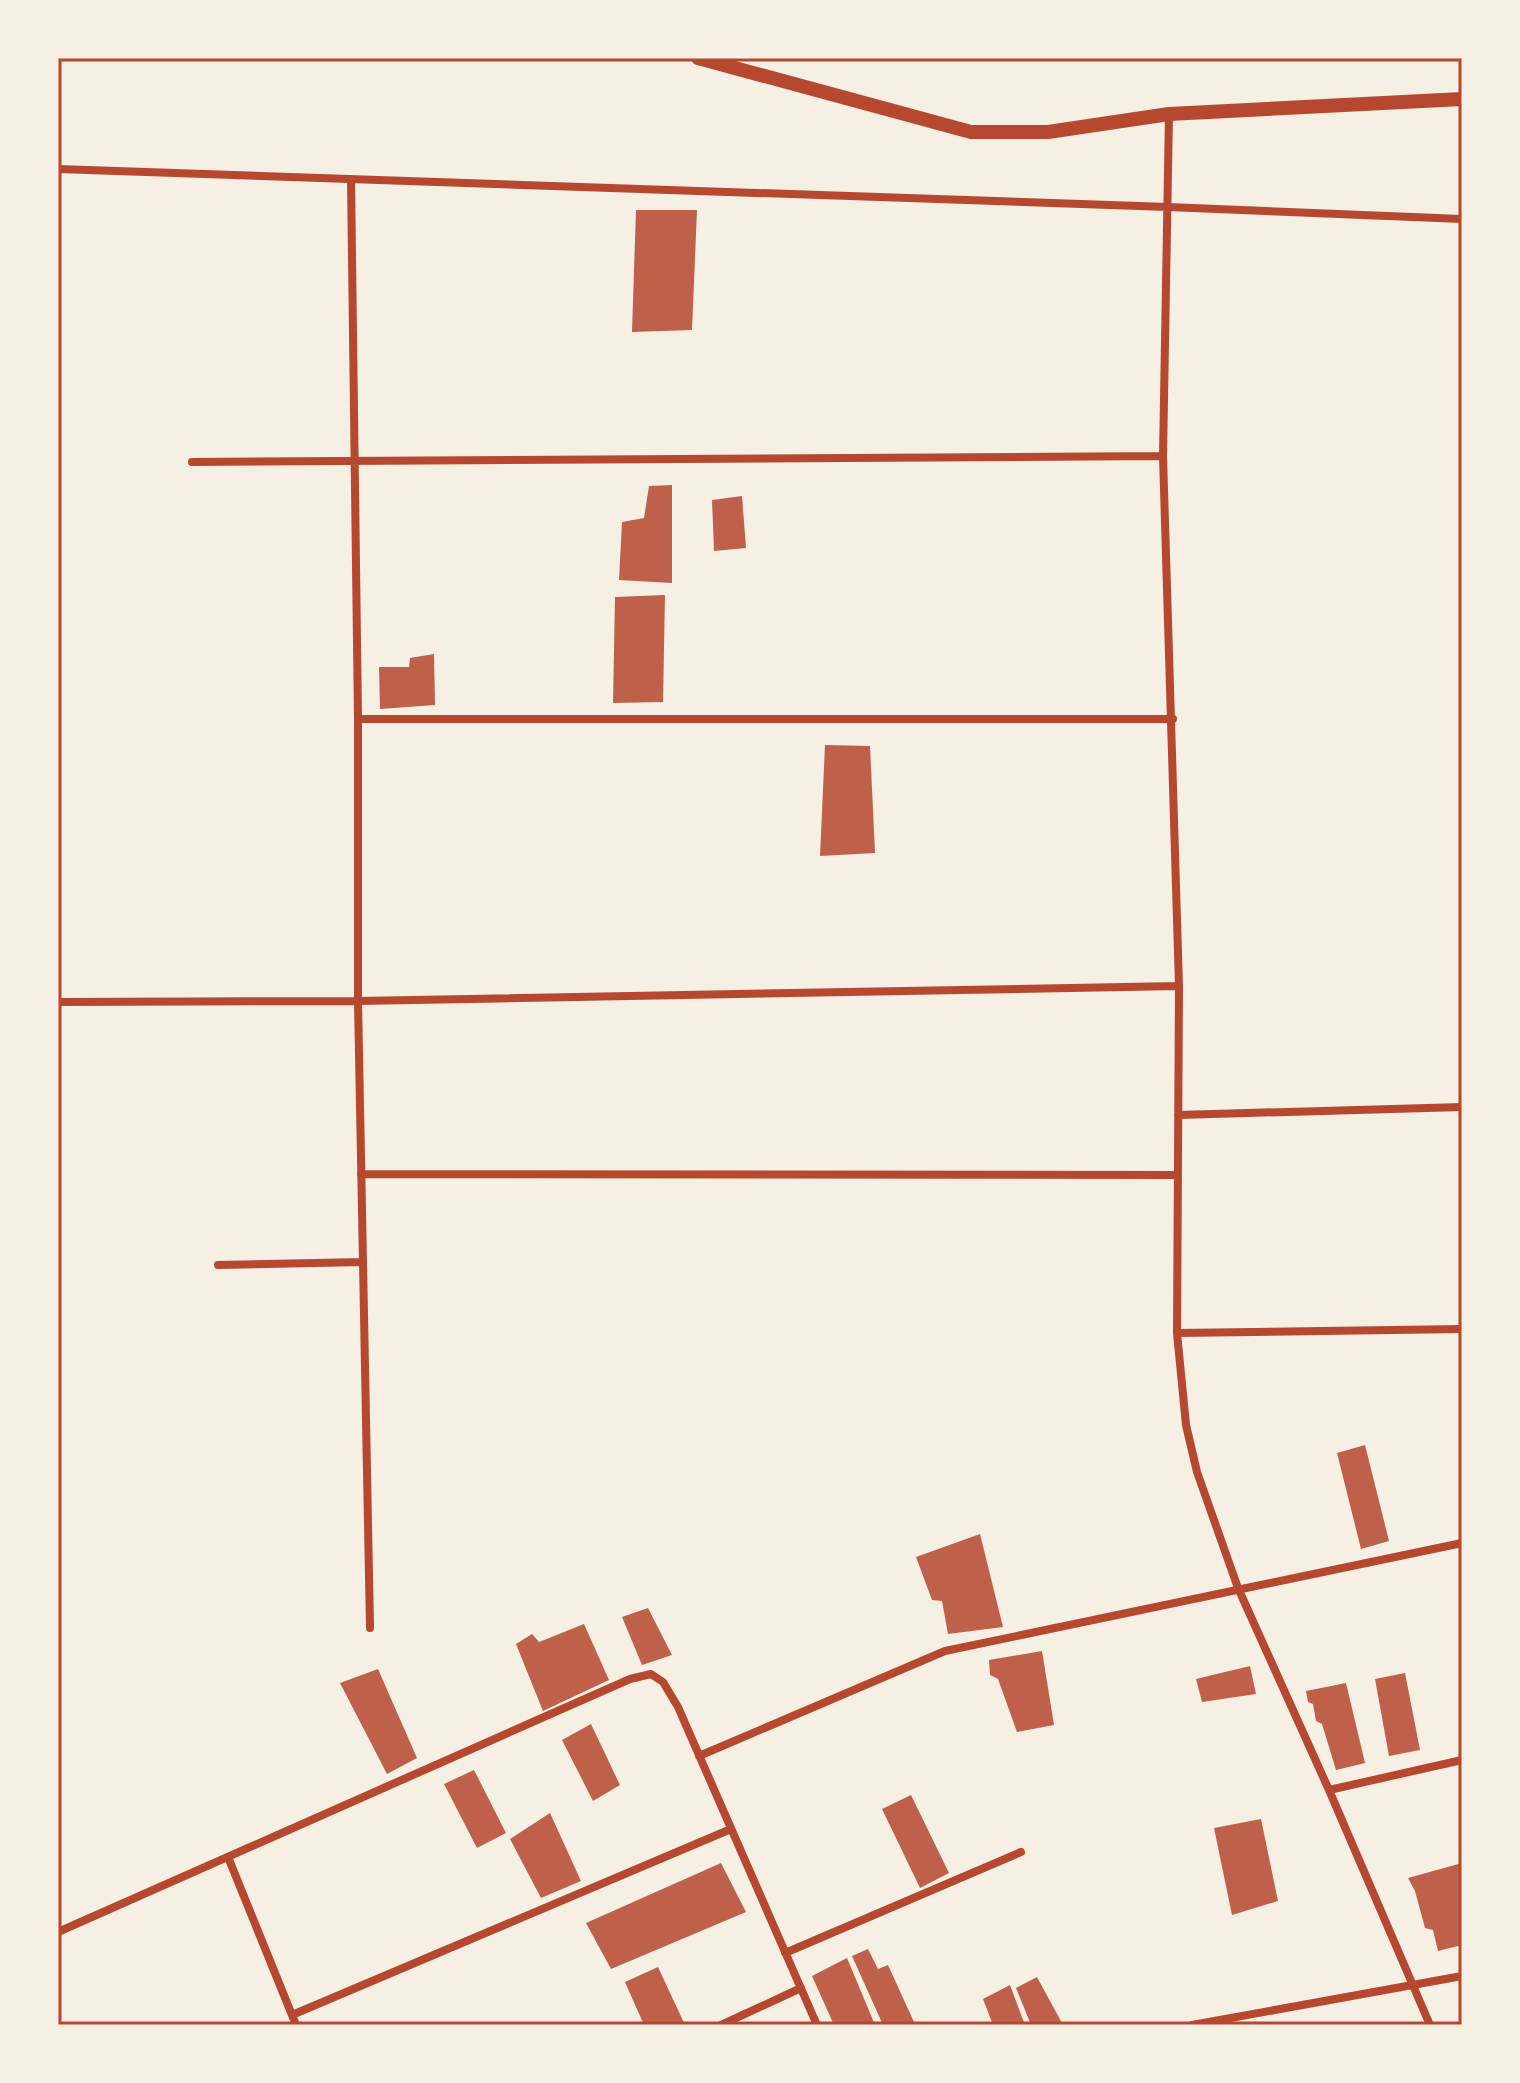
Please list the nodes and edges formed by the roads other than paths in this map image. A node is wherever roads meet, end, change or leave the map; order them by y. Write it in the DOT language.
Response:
graph roads {
  1 [pos="698,58"];
  2 [pos="1462,99"];
  3 [pos="1169,114"];
  4 [pos="58,169"];
  5 [pos="351,179"];
  6 [pos="1168,207"];
  7 [pos="1462,219"];
  8 [pos="1163,456"];
  9 [pos="354,461"];
  10 [pos="192,462"];
  11 [pos="358,719"];
  12 [pos="1173,719"];
  13 [pos="1179,986"];
  14 [pos="358,1001"];
  15 [pos="58,1002"];
  16 [pos="1462,1107"];
  17 [pos="1178,1115"];
  18 [pos="361,1174"];
  19 [pos="1178,1175"];
  20 [pos="363,1262"];
  21 [pos="218,1265"];
  22 [pos="1462,1329"];
  23 [pos="1177,1333"];
  24 [pos="1462,1543"];
  25 [pos="1238,1588"];
  26 [pos="370,1628"];
  27 [pos="699,1756"];
  28 [pos="1462,1760"];
  29 [pos="1329,1790"];
  30 [pos="731,1829"];
  31 [pos="1021,1852"];
  32 [pos="228,1857"];
  33 [pos="58,1932"];
  34 [pos="785,1953"];
  35 [pos="1462,1976"];
  36 [pos="1413,1987"];
  37 [pos="801,1988"];
  38 [pos="292,2015"];
  39 [pos="296,2025"];
  40 [pos="721,2025"];
  41 [pos="817,2025"];
  42 [pos="1192,2025"];
  43 [pos="1430,2025"];
  1 -- 3 [label="street"];
  2 -- 3 [label="street"];
  3 -- 6 [label="street"];
  4 -- 5 [label="street"];
  5 -- 6 [label="street"];
  5 -- 9 [label="street"];
  6 -- 7 [label="street"];
  6 -- 8 [label="street"];
  8 -- 9 [label="street"];
  8 -- 12 [label="street"];
  9 -- 10 [label="street"];
  9 -- 11 [label="street"];
  11 -- 12 [label="street"];
  11 -- 14 [label="street"];
  12 -- 13 [label="street"];
  13 -- 14 [label="street"];
  13 -- 17 [label="street"];
  14 -- 15 [label="street"];
  14 -- 18 [label="street"];
  16 -- 17 [label="street"];
  17 -- 19 [label="street"];
  18 -- 19 [label="street"];
  18 -- 20 [label="street"];
  19 -- 23 [label="street"];
  20 -- 21 [label="street"];
  20 -- 26 [label="street"];
  22 -- 23 [label="street"];
  23 -- 25 [label="street"];
  24 -- 25 [label="street"];
  25 -- 27 [label="street"];
  25 -- 29 [label="street"];
  27 -- 30 [label="street"];
  27 -- 32 [label="street"];
  28 -- 29 [label="street"];
  29 -- 36 [label="street"];
  30 -- 34 [label="street"];
  30 -- 38 [label="street"];
  31 -- 34 [label="street"];
  32 -- 33 [label="street"];
  32 -- 38 [label="street"];
  34 -- 37 [label="street"];
  35 -- 36 [label="street"];
  36 -- 42 [label="street"];
  36 -- 43 [label="street"];
  37 -- 40 [label="street"];
  37 -- 41 [label="street"];
  38 -- 39 [label="street"];
}
